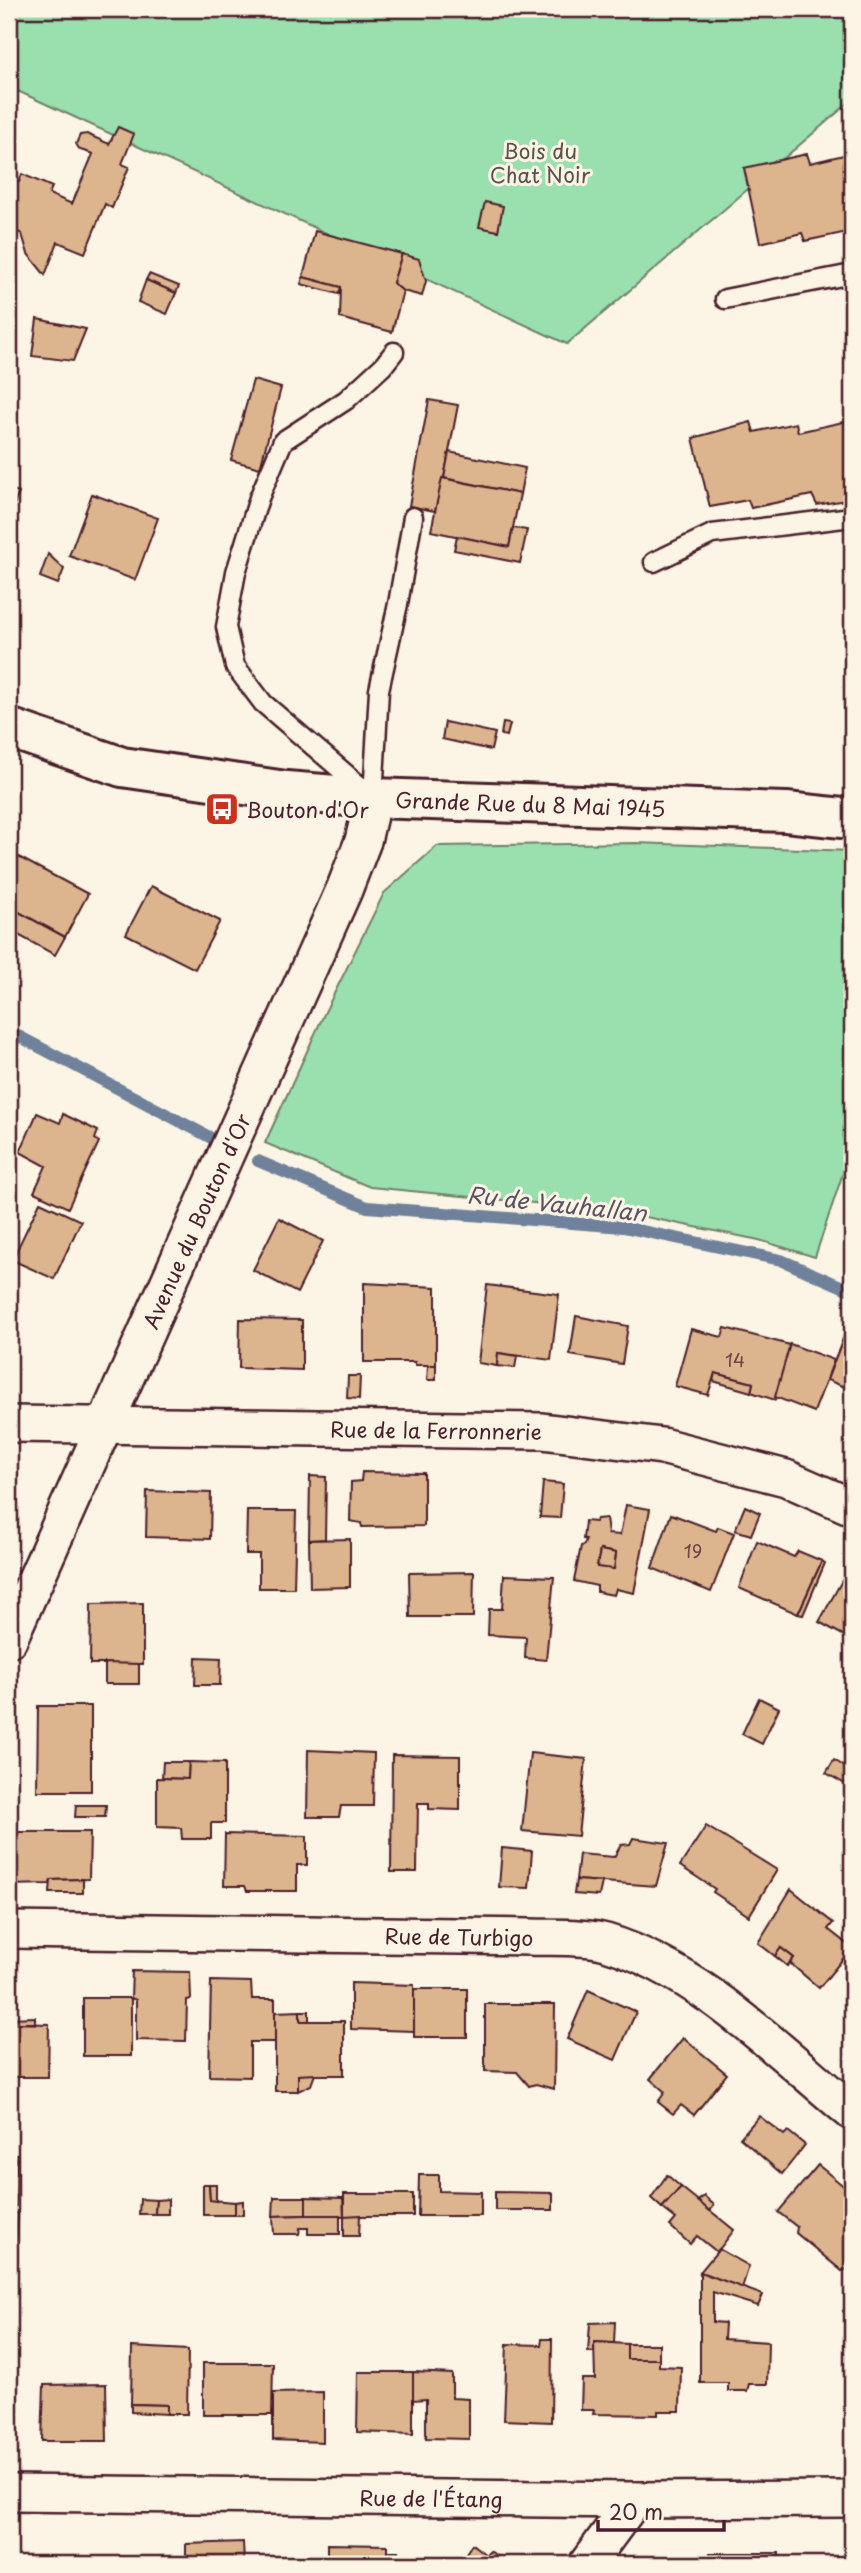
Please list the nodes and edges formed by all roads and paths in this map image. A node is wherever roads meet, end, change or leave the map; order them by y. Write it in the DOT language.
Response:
graph roads {
  1 [pos="852,274"];
  2 [pos="725,299"];
  3 [pos="394,352"];
  4 [pos="413,517"];
  5 [pos="852,517"];
  6 [pos="654,562"];
  7 [pos="9,728"];
  8 [pos="373,798"];
  9 [pos="852,819"];
  10 [pos="9,1424"];
  11 [pos="103,1424"];
  12 [pos="852,1507"];
  13 [pos="9,1639"];
  14 [pos="9,1930"];
  15 [pos="852,2112"];
  16 [pos="9,2493"];
  17 [pos="852,2499"];
  18 [pos="634,2500"];
  19 [pos="587,2564"];
  1 -- 2 [label="lane"];
  3 -- 8 [label="lane"];
  4 -- 8 [label="lane"];
  5 -- 6 [label="lane"];
  7 -- 8 [label="main road, Grande Rue du 8 Mai 1945"];
  8 -- 9 [label="main road, Grande Rue du 8 Mai 1945"];
  8 -- 11 [label="street, Avenue du Bouton d'Or"];
  10 -- 11 [label="street, Rue de la Ferronnerie"];
  11 -- 12 [label="street, Rue de la Ferronnerie"];
  11 -- 13 [label="street, Avenue du Bouton d'Or"];
  14 -- 15 [label="street, Rue de Turbigo"];
  16 -- 18 [label="street, Rue de l'Étang"];
  17 -- 18 [label="street, Rue de l'Étang"];
  18 -- 19 [label="street"];
}
